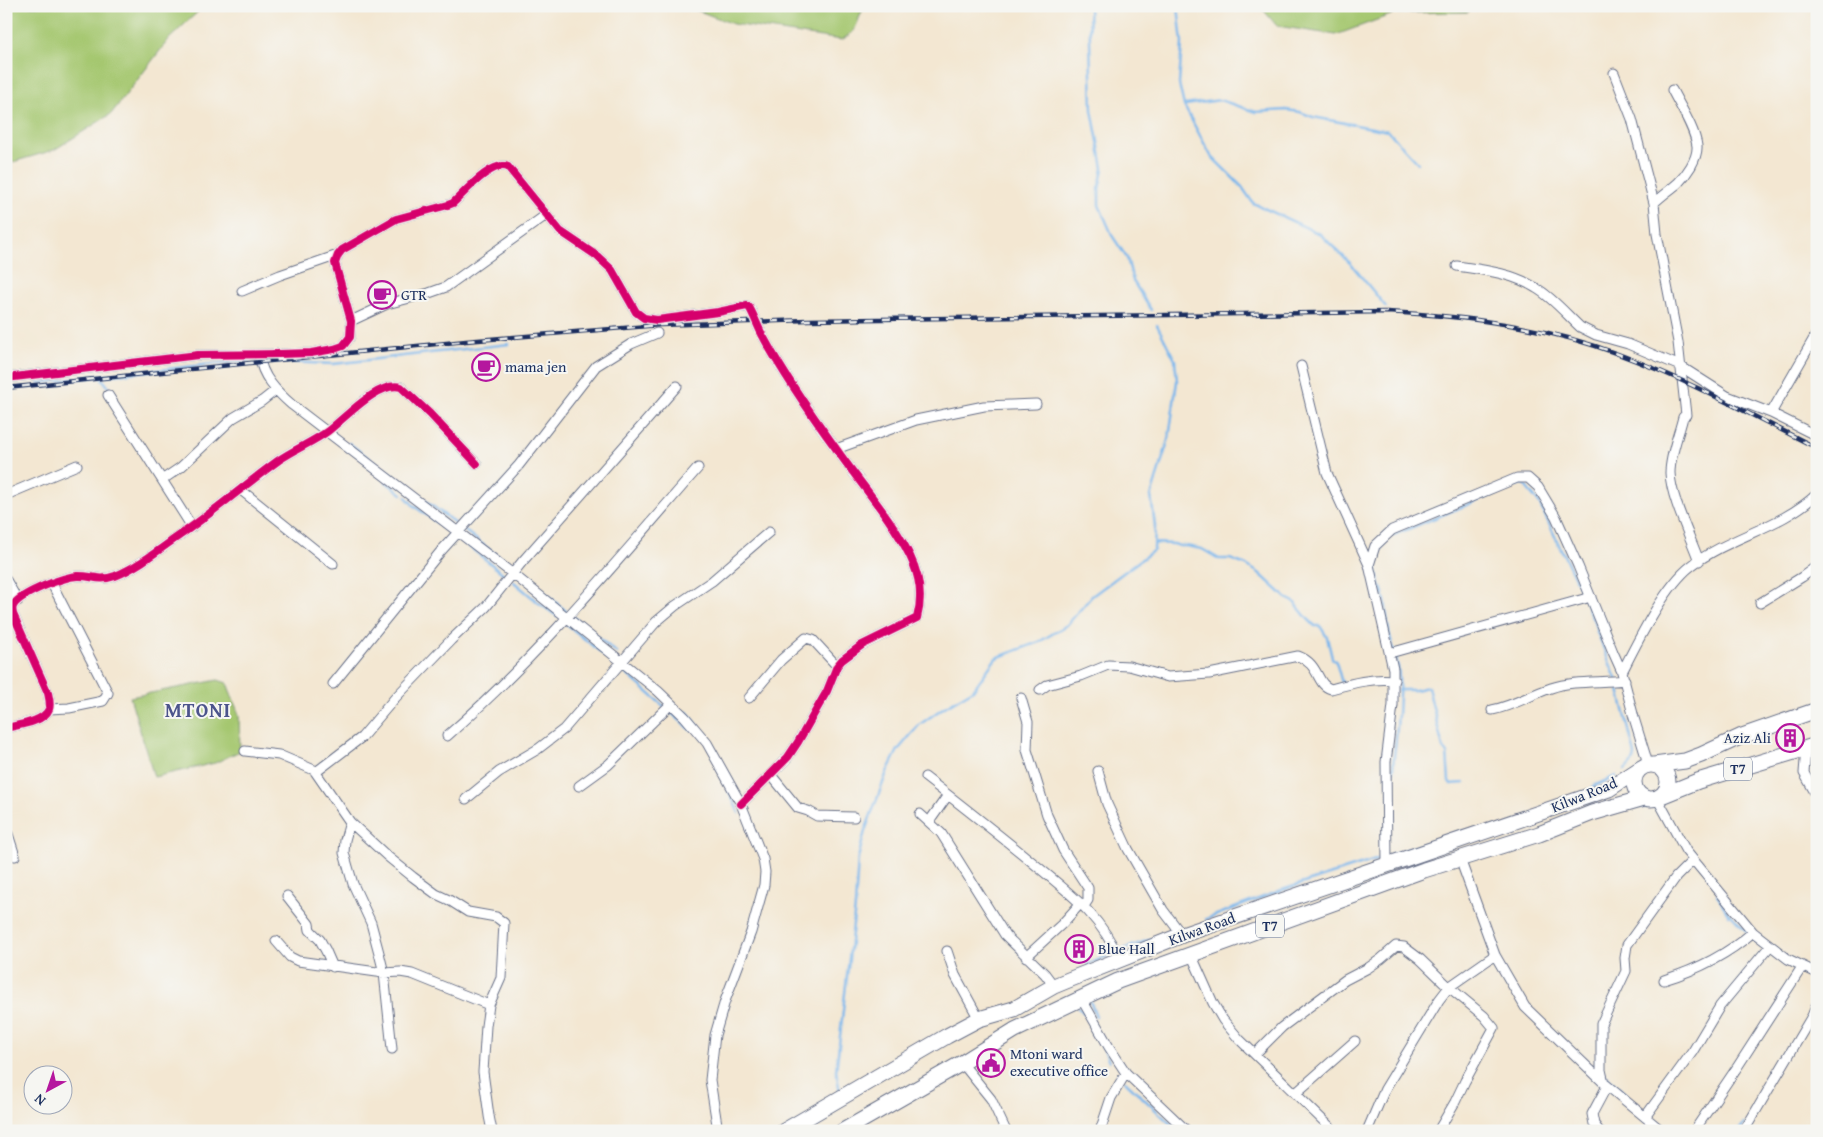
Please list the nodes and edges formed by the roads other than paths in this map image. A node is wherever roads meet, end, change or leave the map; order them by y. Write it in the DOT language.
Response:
graph roads {
  1 [pos="1614,73"];
  2 [pos="1672,90"];
  3 [pos="1654,203"];
  4 [pos="546,215"];
  5 [pos="338,255"];
  6 [pos="1456,266"];
  7 [pos="242,291"];
  8 [pos="351,321"];
  9 [pos="657,333"];
  10 [pos="1817,333"];
  11 [pos="259,354"];
  12 [pos="1301,366"];
  13 [pos="1680,366"];
  14 [pos="6,378"];
  15 [pos="677,386"];
  16 [pos="276,390"];
  17 [pos="108,395"];
  18 [pos="1036,404"];
  19 [pos="1771,413"];
  20 [pos="326,432"];
  21 [pos="1817,436"];
  22 [pos="836,449"];
  23 [pos="477,464"];
  24 [pos="77,466"];
  25 [pos="698,468"];
  26 [pos="162,480"];
  27 [pos="241,490"];
  28 [pos="1817,494"];
  29 [pos="6,495"];
  30 [pos="192,527"];
  31 [pos="458,532"];
  32 [pos="769,532"];
  33 [pos="1699,561"];
  34 [pos="333,564"];
  35 [pos="1369,565"];
  36 [pos="1817,566"];
  37 [pos="513,574"];
  38 [pos="6,580"];
  39 [pos="52,584"];
  40 [pos="1591,597"];
  41 [pos="18,600"];
  42 [pos="1760,603"];
  43 [pos="567,619"];
  44 [pos="1390,653"];
  45 [pos="621,662"];
  46 [pos="837,666"];
  47 [pos="1624,676"];
  48 [pos="1394,680"];
  49 [pos="333,684"];
  50 [pos="1040,690"];
  51 [pos="749,698"];
  52 [pos="1021,698"];
  53 [pos="671,704"];
  54 [pos="49,709"];
  55 [pos="1492,710"];
  56 [pos="1817,710"];
  57 [pos="6,728"];
  58 [pos="447,736"];
  59 [pos="1812,746"];
  60 [pos="244,751"];
  61 [pos="1647,766"];
  62 [pos="1098,770"];
  63 [pos="316,772"];
  64 [pos="771,774"];
  65 [pos="925,777"];
  66 [pos="580,786"];
  67 [pos="948,795"];
  68 [pos="1817,796"];
  69 [pos="1654,798"];
  70 [pos="466,799"];
  71 [pos="741,804"];
  72 [pos="920,814"];
  73 [pos="854,817"];
  74 [pos="350,822"];
  75 [pos="929,822"];
  76 [pos="6,828"];
  77 [pos="15,856"];
  78 [pos="1460,859"];
  79 [pos="1693,860"];
  80 [pos="1387,864"];
  81 [pos="287,896"];
  82 [pos="1082,904"];
  83 [pos="1753,932"];
  84 [pos="1182,935"];
  85 [pos="276,941"];
  86 [pos="1770,946"];
  87 [pos="947,951"];
  88 [pos="1191,954"];
  89 [pos="1495,955"];
  90 [pos="1026,957"];
  91 [pos="1120,960"];
  92 [pos="333,966"];
  93 [pos="1802,967"];
  94 [pos="384,973"];
  95 [pos="1817,973"];
  96 [pos="1664,980"];
  97 [pos="1054,986"];
  98 [pos="1449,987"];
  99 [pos="1082,998"];
  100 [pos="1817,1004"];
  101 [pos="489,1005"];
  102 [pos="1815,1017"];
  103 [pos="979,1020"];
  104 [pos="1355,1041"];
  105 [pos="392,1049"];
  106 [pos="1254,1054"];
  107 [pos="962,1063"];
  108 [pos="1126,1073"];
  109 [pos="1606,1085"];
  110 [pos="1296,1094"];
  111 [pos="1645,1117"];
  112 [pos="1594,1129"];
  113 [pos="492,1131"];
  114 [pos="718,1131"];
  115 [pos="784,1131"];
  116 [pos="844,1131"];
  117 [pos="1006,1131"];
  118 [pos="1100,1131"];
  119 [pos="1188,1131"];
  120 [pos="1334,1131"];
  121 [pos="1367,1131"];
  122 [pos="1438,1131"];
  123 [pos="1662,1131"];
  124 [pos="1694,1131"];
  125 [pos="1744,1131"];
  1 -- 3 [label="street"];
  2 -- 3 [label="street"];
  3 -- 13 [label="street"];
  4 -- 5 [label="street"];
  4 -- 8 [label="street"];
  4 -- 22 [label="street"];
  5 -- 7 [label="street"];
  5 -- 8 [label="street"];
  6 -- 13 [label="street"];
  8 -- 11 [label="street"];
  9 -- 31 [label="street"];
  10 -- 19 [label="street"];
  11 -- 14 [label="street"];
  11 -- 16 [label="street"];
  12 -- 35 [label="street"];
  13 -- 19 [label="street"];
  13 -- 33 [label="street"];
  15 -- 37 [label="street"];
  16 -- 20 [label="street"];
  16 -- 26 [label="street"];
  17 -- 26 [label="street"];
  18 -- 22 [label="street"];
  19 -- 21 [label="street"];
  20 -- 23 [label="street"];
  20 -- 27 [label="street"];
  20 -- 31 [label="street"];
  22 -- 46 [label="street"];
  24 -- 29 [label="street"];
  25 -- 43 [label="street"];
  26 -- 30 [label="street"];
  27 -- 30 [label="street"];
  27 -- 34 [label="street"];
  28 -- 33 [label="street"];
  30 -- 39 [label="street"];
  31 -- 37 [label="street"];
  31 -- 49 [label="street"];
  32 -- 45 [label="street"];
  33 -- 47 [label="street"];
  35 -- 40 [label="street"];
  35 -- 44 [label="street"];
  36 -- 42 [label="street"];
  37 -- 43 [label="street"];
  37 -- 63 [label="street"];
  38 -- 41 [label="street"];
  39 -- 41 [label="street"];
  39 -- 54 [label="street"];
  40 -- 44 [label="street"];
  40 -- 47 [label="street"];
  41 -- 54 [label="street"];
  43 -- 45 [label="street"];
  43 -- 58 [label="street"];
  44 -- 48 [label="street"];
  45 -- 53 [label="street"];
  45 -- 70 [label="street"];
  46 -- 51 [label="street"];
  46 -- 64 [label="street"];
  47 -- 55 [label="street"];
  47 -- 61 [label="street"];
  48 -- 50 [label="street"];
  48 -- 80 [label="street"];
  52 -- 82 [label="street"];
  53 -- 66 [label="street"];
  53 -- 71 [label="street"];
  54 -- 57 [label="street"];
  56 -- 61 [label="highway, Kilwa Road / T7"];
  59 -- 68 [label="street"];
  59 -- 69 [label="highway, Kilwa Road / T7"];
  60 -- 63 [label="street"];
  61 -- 69 [label="highway"];
  61 -- 69 [label="highway"];
  61 -- 80 [label="highway, Kilwa Road / T7"];
  62 -- 84 [label="street"];
  63 -- 74 [label="street"];
  64 -- 71 [label="street"];
  64 -- 73 [label="street"];
  65 -- 67 [label="street"];
  67 -- 75 [label="street"];
  67 -- 82 [label="street"];
  69 -- 78 [label="highway, Kilwa Road / T7"];
  69 -- 79 [label="street"];
  71 -- 114 [label="street"];
  72 -- 75 [label="street"];
  74 -- 94 [label="street"];
  74 -- 101 [label="street"];
  75 -- 90 [label="street"];
  76 -- 77 [label="street"];
  78 -- 88 [label="highway, Kilwa Road / T7"];
  78 -- 89 [label="street"];
  79 -- 83 [label="street"];
  79 -- 109 [label="street"];
  80 -- 84 [label="highway, Kilwa Road / T7"];
  81 -- 92 [label="street"];
  82 -- 90 [label="street"];
  82 -- 91 [label="street"];
  83 -- 86 [label="street"];
  83 -- 96 [label="street"];
  84 -- 91 [label="highway, Kilwa Road / T7"];
  85 -- 92 [label="street"];
  86 -- 93 [label="street"];
  86 -- 111 [label="street"];
  87 -- 103 [label="street"];
  88 -- 99 [label="highway, Kilwa Road / T7"];
  88 -- 106 [label="street"];
  89 -- 98 [label="street"];
  89 -- 109 [label="street"];
  90 -- 97 [label="street"];
  91 -- 97 [label="highway, Kilwa Road / T7"];
  92 -- 94 [label="street"];
  93 -- 95 [label="street"];
  93 -- 124 [label="street"];
  94 -- 101 [label="street"];
  94 -- 105 [label="street"];
  97 -- 103 [label="highway, Kilwa Road / T7"];
  98 -- 106 [label="street"];
  98 -- 121 [label="street"];
  98 -- 122 [label="street"];
  99 -- 107 [label="highway, Kilwa Road / T7"];
  99 -- 108 [label="street"];
  100 -- 102 [label="street"];
  101 -- 113 [label="street"];
  102 -- 125 [label="street"];
  103 -- 115 [label="highway, Kilwa Road / T7"];
  104 -- 110 [label="street"];
  106 -- 110 [label="street"];
  107 -- 116 [label="highway, Kilwa Road / T7"];
  107 -- 117 [label="street"];
  108 -- 118 [label="street"];
  108 -- 119 [label="street"];
  109 -- 111 [label="street"];
  109 -- 112 [label="street"];
  110 -- 120 [label="street"];
  111 -- 123 [label="street"];
}
